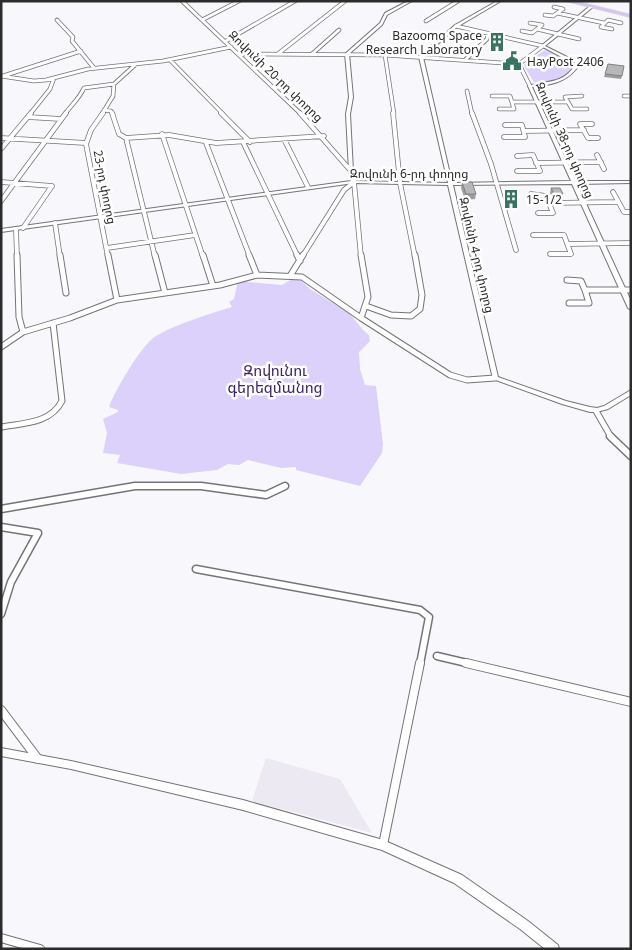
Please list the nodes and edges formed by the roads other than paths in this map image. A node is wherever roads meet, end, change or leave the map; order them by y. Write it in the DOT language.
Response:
graph roads {
  1 [pos="182,1"];
  2 [pos="239,1"];
  3 [pos="295,1"];
  4 [pos="345,1"];
  5 [pos="411,1"];
  6 [pos="458,1"];
  7 [pos="500,1"];
  8 [pos="568,1"];
  9 [pos="591,6"];
  10 [pos="554,7"];
  11 [pos="557,13"];
  12 [pos="545,14"];
  13 [pos="631,16"];
  14 [pos="577,18"];
  15 [pos="57,20"];
  16 [pos="202,20"];
  17 [pos="426,20"];
  18 [pos="530,23"];
  19 [pos="604,23"];
  20 [pos="621,23"];
  21 [pos="456,26"];
  22 [pos="537,29"];
  23 [pos="612,29"];
  24 [pos="339,30"];
  25 [pos="522,30"];
  26 [pos="488,34"];
  27 [pos="558,34"];
  28 [pos="579,40"];
  29 [pos="226,41"];
  30 [pos="543,46"];
  31 [pos="231,47"];
  32 [pos="81,51"];
  33 [pos="279,53"];
  34 [pos="239,54"];
  35 [pos="312,54"];
  36 [pos="347,54"];
  37 [pos="385,55"];
  38 [pos="421,57"];
  39 [pos="466,59"];
  40 [pos="170,60"];
  41 [pos="519,64"];
  42 [pos="135,65"];
  43 [pos="94,68"];
  44 [pos="2,76"];
  45 [pos="54,78"];
  46 [pos="114,84"];
  47 [pos="530,86"];
  48 [pos="467,91"];
  49 [pos="492,96"];
  50 [pos="582,96"];
  51 [pos="624,96"];
  52 [pos="631,96"];
  53 [pos="512,102"];
  54 [pos="537,102"];
  55 [pos="568,102"];
  56 [pos="500,109"];
  57 [pos="587,109"];
  58 [pos="104,110"];
  59 [pos="28,117"];
  60 [pos="61,119"];
  61 [pos="592,124"];
  62 [pos="505,125"];
  63 [pos="584,130"];
  64 [pos="524,131"];
  65 [pos="550,132"];
  66 [pos="162,134"];
  67 [pos="324,136"];
  68 [pos="504,137"];
  69 [pos="1,138"];
  70 [pos="10,138"];
  71 [pos="126,138"];
  72 [pos="598,138"];
  73 [pos="284,139"];
  74 [pos="46,140"];
  75 [pos="243,142"];
  76 [pos="250,142"];
  77 [pos="86,143"];
  78 [pos="206,143"];
  79 [pos="1,149"];
  80 [pos="597,155"];
  81 [pos="517,156"];
  82 [pos="601,162"];
  83 [pos="536,163"];
  84 [pos="565,163"];
  85 [pos="604,169"];
  86 [pos="350,171"];
  87 [pos="518,171"];
  88 [pos="1,182"];
  89 [pos="15,182"];
  90 [pos="354,182"];
  91 [pos="573,182"];
  92 [pos="631,182"];
  93 [pos="400,183"];
  94 [pos="497,183"];
  95 [pos="450,184"];
  96 [pos="308,187"];
  97 [pos="613,192"];
  98 [pos="267,193"];
  99 [pos="531,194"];
  100 [pos="226,199"];
  101 [pos="1,200"];
  102 [pos="618,202"];
  103 [pos="549,203"];
  104 [pos="583,203"];
  105 [pos="184,204"];
  106 [pos="143,210"];
  107 [pos="631,212"];
  108 [pos="538,213"];
  109 [pos="100,216"];
  110 [pos="55,223"];
  111 [pos="23,228"];
  112 [pos="16,229"];
  113 [pos="1,231"];
  114 [pos="195,235"];
  115 [pos="532,235"];
  116 [pos="151,241"];
  117 [pos="602,243"];
  118 [pos="631,243"];
  119 [pos="568,244"];
  120 [pos="107,248"];
  121 [pos="516,250"];
  122 [pos="550,254"];
  123 [pos="300,261"];
  124 [pos="258,275"];
  125 [pos="290,276"];
  126 [pos="567,280"];
  127 [pos="213,286"];
  128 [pos="584,290"];
  129 [pos="622,290"];
  130 [pos="631,290"];
  131 [pos="165,293"];
  132 [pos="66,294"];
  133 [pos="117,300"];
  134 [pos="569,303"];
  135 [pos="366,306"];
  136 [pos="631,308"];
  137 [pos="361,318"];
  138 [pos="53,323"];
  139 [pos="22,332"];
  140 [pos="1,347"];
  141 [pos="495,378"];
  142 [pos="631,392"];
  143 [pos="596,411"];
  144 [pos="1,427"];
  145 [pos="631,456"];
  146 [pos="285,486"];
  147 [pos="1,509"];
  148 [pos="1,527"];
  149 [pos="196,569"];
  150 [pos="1,614"];
  151 [pos="437,656"];
  152 [pos="631,702"];
  153 [pos="1,710"];
  154 [pos="1,752"];
  155 [pos="38,759"];
  156 [pos="383,845"];
  157 [pos="1,938"];
  158 [pos="40,949"];
  159 [pos="554,949"];
  1 -- 16 [label="street, Զովունի 20-րդ փողոց"];
  2 -- 16 [label="street"];
  3 -- 29 [label="street"];
  4 -- 33 [label="street"];
  5 -- 36 [label="street"];
  6 -- 17 [label="street"];
  7 -- 21 [label="street"];
  8 -- 9 [label="main road"];
  9 -- 13 [label="main road"];
  9 -- 14 [label="street"];
  10 -- 11 [label="street"];
  11 -- 12 [label="street"];
  11 -- 14 [label="street"];
  14 -- 19 [label="street"];
  14 -- 27 [label="street"];
  15 -- 32 [label="street"];
  16 -- 29 [label="street, Զովունի 20-րդ փողոց"];
  18 -- 22 [label="street"];
  19 -- 20 [label="street"];
  19 -- 23 [label="street"];
  21 -- 26 [label="street"];
  21 -- 38 [label="street"];
  22 -- 25 [label="street"];
  22 -- 27 [label="street"];
  24 -- 35 [label="street"];
  26 -- 30 [label="street"];
  26 -- 39 [label="street"];
  27 -- 28 [label="street"];
  27 -- 30 [label="street"];
  29 -- 31 [label="street, Զովունի 20-րդ փողոց"];
  30 -- 41 [label="street"];
  30 -- 47 [label="street"];
  31 -- 34 [label="street, Զովունի 20-րդ փողոց"];
  31 -- 40 [label="street"];
  32 -- 43 [label="street"];
  32 -- 44 [label="street"];
  33 -- 34 [label="street"];
  33 -- 35 [label="street"];
  34 -- 67 [label="street, Զովունի 20-րդ փողոց"];
  35 -- 36 [label="street"];
  36 -- 37 [label="street"];
  36 -- 86 [label="street"];
  37 -- 38 [label="street"];
  37 -- 93 [label="street"];
  38 -- 39 [label="street"];
  38 -- 95 [label="street, Զովունի 4-րդ փողոց"];
  39 -- 41 [label="street"];
  40 -- 42 [label="street"];
  40 -- 76 [label="street"];
  41 -- 47 [label="street, Զովունի 38-րդ փողոց"];
  42 -- 43 [label="street"];
  42 -- 46 [label="street, 23-րդ փողոց"];
  43 -- 45 [label="street"];
  44 -- 45 [label="street"];
  45 -- 59 [label="street"];
  46 -- 58 [label="street, 23-րդ փողոց"];
  46 -- 60 [label="street"];
  47 -- 54 [label="street, Զովունի 38-րդ փողոց"];
  48 -- 94 [label="street"];
  49 -- 53 [label="street"];
  50 -- 55 [label="street"];
  51 -- 52 [label="street"];
  53 -- 54 [label="street"];
  53 -- 56 [label="street"];
  54 -- 55 [label="street"];
  54 -- 65 [label="street, Զովունի 38-րդ փողոց"];
  55 -- 57 [label="street"];
  58 -- 71 [label="street"];
  58 -- 77 [label="street, 23-րդ փողոց"];
  59 -- 60 [label="street"];
  59 -- 70 [label="street"];
  60 -- 74 [label="street"];
  61 -- 63 [label="street"];
  62 -- 64 [label="street"];
  63 -- 65 [label="street"];
  63 -- 72 [label="street"];
  64 -- 65 [label="street"];
  64 -- 68 [label="street"];
  65 -- 84 [label="street, Զովունի 38-րդ փողոց"];
  66 -- 71 [label="street"];
  66 -- 78 [label="street"];
  66 -- 105 [label="street"];
  67 -- 73 [label="street"];
  67 -- 86 [label="street, Զովունի 20-րդ փողոց"];
  69 -- 70 [label="street"];
  70 -- 74 [label="street"];
  70 -- 79 [label="street"];
  71 -- 106 [label="street"];
  73 -- 76 [label="street"];
  73 -- 96 [label="street"];
  74 -- 77 [label="street"];
  74 -- 89 [label="street"];
  75 -- 76 [label="street"];
  75 -- 78 [label="street"];
  75 -- 98 [label="street"];
  77 -- 109 [label="street, 23-րդ փողոց"];
  78 -- 100 [label="street"];
  80 -- 82 [label="street"];
  81 -- 83 [label="street"];
  82 -- 84 [label="street"];
  82 -- 85 [label="street"];
  83 -- 84 [label="street"];
  83 -- 87 [label="street"];
  84 -- 91 [label="street, Զովունի 38-րդ փողոց"];
  86 -- 90 [label="street"];
  88 -- 89 [label="street"];
  89 -- 101 [label="street"];
  89 -- 111 [label="street"];
  90 -- 93 [label="street, Զովունի 6-րդ փողոց"];
  90 -- 96 [label="street, Զովունի 6-րդ փողոց"];
  90 -- 123 [label="street"];
  90 -- 135 [label="street"];
  91 -- 92 [label="street, Զովունի 6-րդ փողոց"];
  91 -- 94 [label="street, Զովունի 6-րդ փողոց"];
  91 -- 104 [label="street, Զովունի 38-րդ փողոց"];
  93 -- 95 [label="street, Զովունի 6-րդ փողոց"];
  93 -- 135 [label="street"];
  94 -- 95 [label="street, Զովունի 6-րդ փողոց"];
  94 -- 121 [label="street"];
  95 -- 141 [label="street, Զովունի 4-րդ փողոց"];
  96 -- 98 [label="street, Զովունի 6-րդ փողոց"];
  97 -- 102 [label="street"];
  98 -- 100 [label="street, Զովունի 6-րդ փողոց"];
  98 -- 123 [label="street"];
  99 -- 103 [label="street"];
  100 -- 105 [label="street, Զովունի 6-րդ փողոց"];
  100 -- 124 [label="street"];
  102 -- 104 [label="street"];
  102 -- 107 [label="street"];
  103 -- 104 [label="street"];
  103 -- 108 [label="street"];
  104 -- 117 [label="street, Զովունի 38-րդ փողոց"];
  105 -- 106 [label="street, Զովունի 6-րդ փողոց"];
  105 -- 114 [label="street"];
  106 -- 109 [label="street, Զովունի 6-րդ փողոց"];
  106 -- 116 [label="street"];
  109 -- 110 [label="street, Զովունի 6-րդ փողոց"];
  109 -- 120 [label="street, 23-րդ փողոց"];
  110 -- 111 [label="street, Զովունի 6-րդ փողոց"];
  110 -- 132 [label="street"];
  111 -- 112 [label="street, Զովունի 6-րդ փողոց"];
  112 -- 113 [label="street, Զովունի 6-րդ փողոց"];
  112 -- 139 [label="street"];
  114 -- 116 [label="street"];
  114 -- 127 [label="street"];
  115 -- 119 [label="street"];
  116 -- 120 [label="street"];
  116 -- 131 [label="street"];
  117 -- 118 [label="street"];
  117 -- 119 [label="street"];
  117 -- 129 [label="street, Զովունի 38-րդ փողոց"];
  119 -- 122 [label="street"];
  120 -- 133 [label="street, 23-րդ փողոց"];
  123 -- 125 [label="street"];
  124 -- 125 [label="street"];
  124 -- 127 [label="street"];
  125 -- 137 [label="street"];
  126 -- 128 [label="street"];
  127 -- 131 [label="street"];
  128 -- 129 [label="street"];
  128 -- 134 [label="street"];
  129 -- 130 [label="street"];
  129 -- 136 [label="street, Զովունի 38-րդ փողոց"];
  131 -- 133 [label="street"];
  133 -- 138 [label="street"];
  135 -- 137 [label="street"];
  137 -- 141 [label="street"];
  138 -- 139 [label="street"];
  138 -- 144 [label="street"];
  139 -- 140 [label="street"];
  141 -- 143 [label="street"];
  142 -- 143 [label="street"];
  143 -- 145 [label="street"];
  146 -- 147 [label="street"];
  148 -- 150 [label="street"];
  149 -- 156 [label="street"];
  151 -- 152 [label="street"];
  153 -- 155 [label="street"];
  154 -- 155 [label="street"];
  155 -- 156 [label="street"];
  156 -- 159 [label="street"];
  157 -- 158 [label="street"];
}
